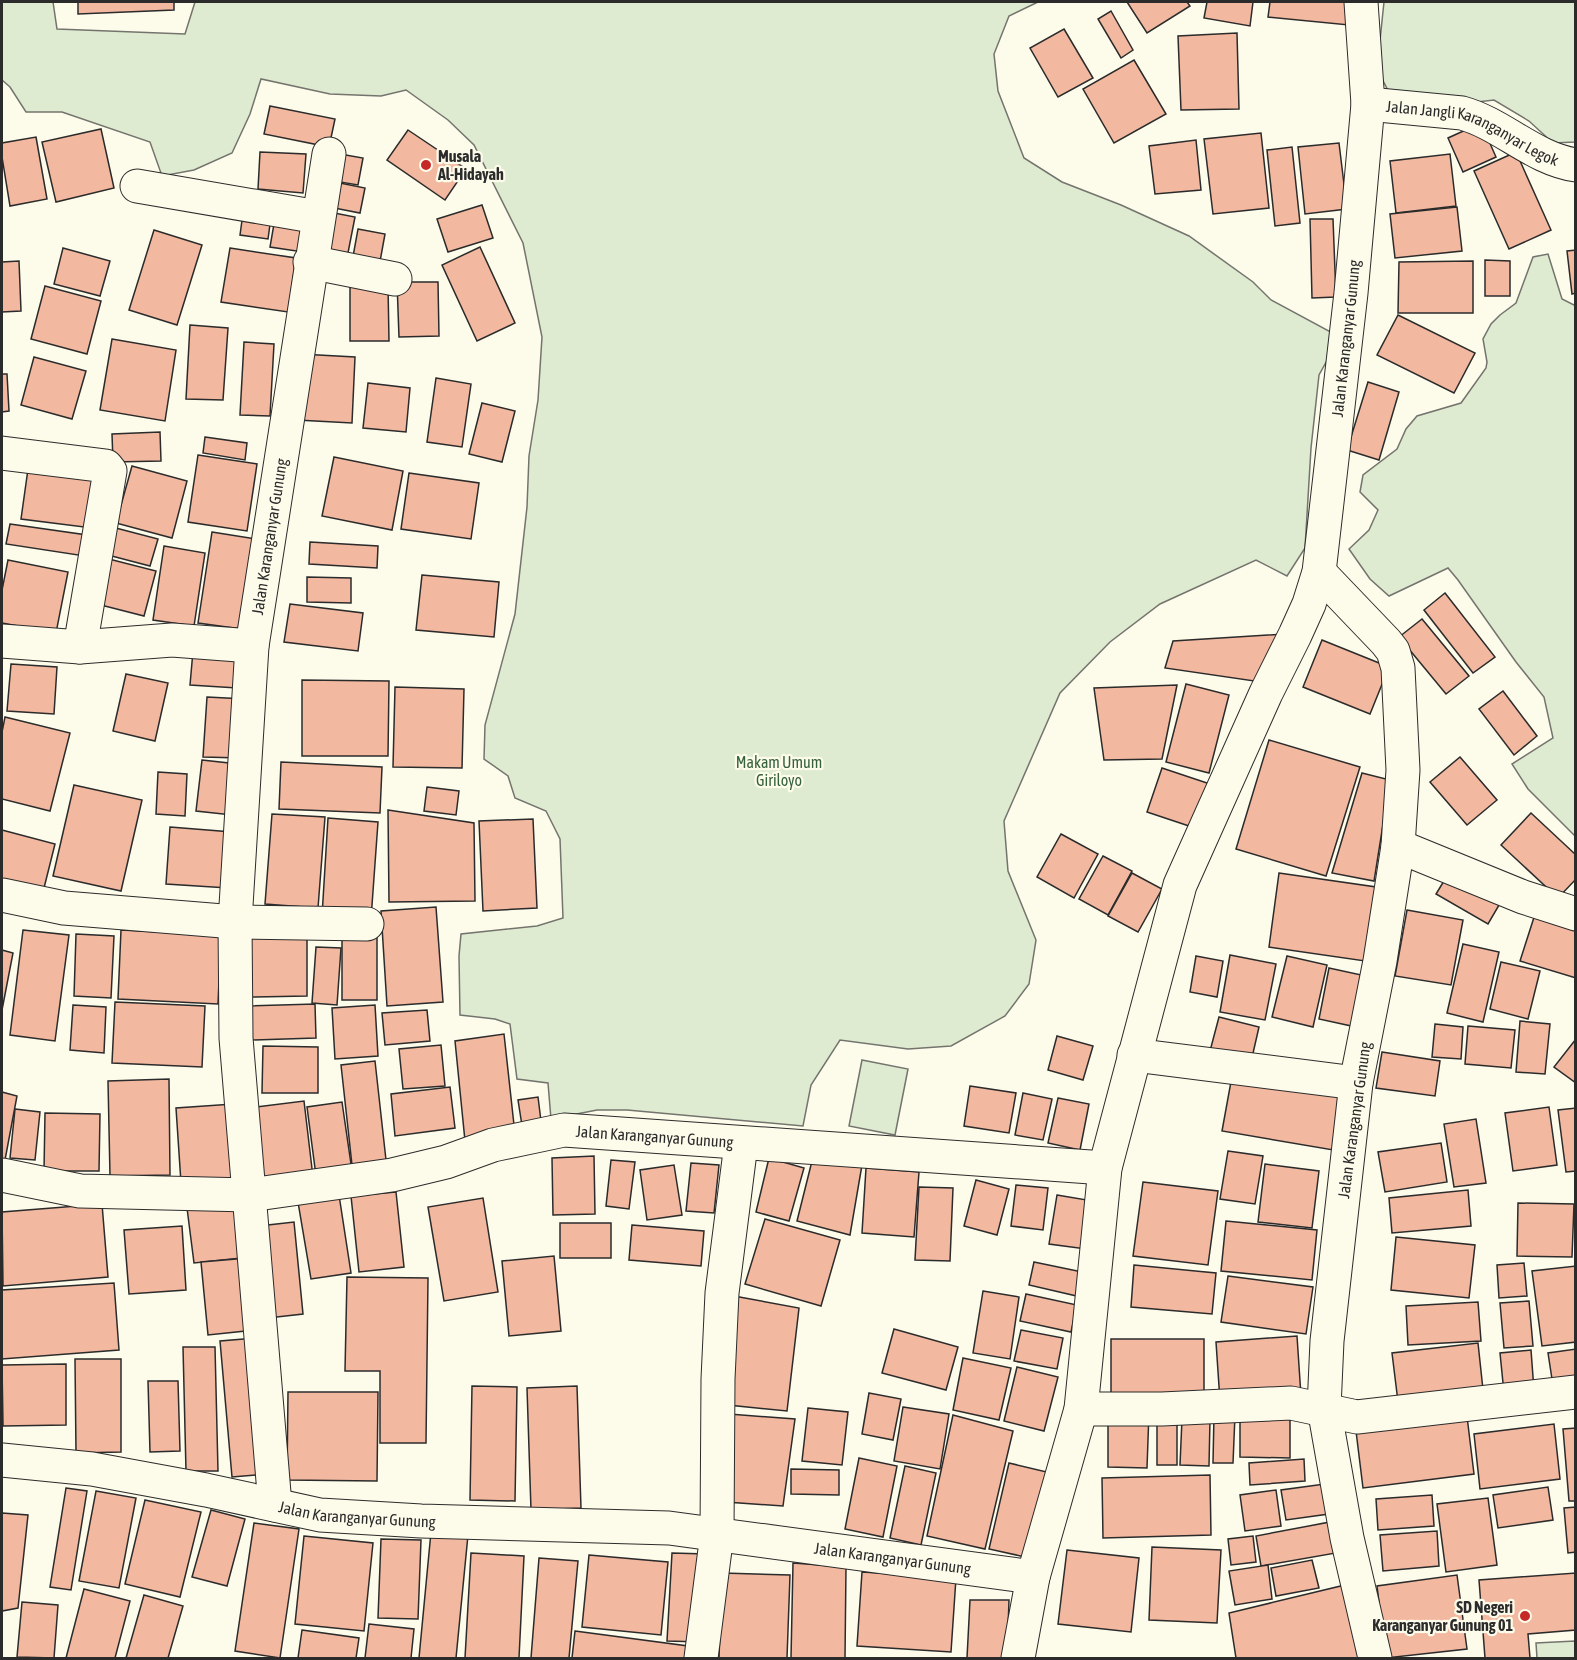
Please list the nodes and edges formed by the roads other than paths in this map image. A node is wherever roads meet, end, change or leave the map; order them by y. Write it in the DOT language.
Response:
graph roads {
  1 [pos="1361,2"];
  2 [pos="1368,104"];
  3 [pos="329,154"];
  4 [pos="1575,165"];
  5 [pos="137,186"];
  6 [pos="318,217"];
  7 [pos="310,262"];
  8 [pos="395,279"];
  9 [pos="2,453"];
  10 [pos="1319,572"];
  11 [pos="2,641"];
  12 [pos="252,646"];
  13 [pos="80,647"];
  14 [pos="1398,846"];
  15 [pos="2,895"];
  16 [pos="1575,914"];
  17 [pos="235,922"];
  18 [pos="367,924"];
  19 [pos="1134,1055"];
  20 [pos="1356,1083"];
  21 [pos="741,1144"];
  22 [pos="1105,1168"];
  23 [pos="2,1175"];
  24 [pos="249,1195"];
  25 [pos="1575,1392"];
  26 [pos="1081,1408"];
  27 [pos="1324,1408"];
  28 [pos="2,1460"];
  29 [pos="275,1505"];
  30 [pos="717,1534"];
  31 [pos="1033,1576"];
  32 [pos="701,1659"];
  33 [pos="1018,1659"];
  34 [pos="1375,1659"];
  1 -- 2 [label="street, Jalan Karanganyar Gunung"];
  2 -- 4 [label="street, Jalan Jangli Karanganyar Legok"];
  2 -- 10 [label="street, Jalan Karanganyar Gunung"];
  3 -- 6 [label="street, Jalan Karanganyar Gunung"];
  5 -- 6 [label="street"];
  6 -- 7 [label="street, Jalan Karanganyar Gunung"];
  7 -- 8 [label="street"];
  7 -- 12 [label="street, Jalan Karanganyar Gunung"];
  9 -- 13 [label="street"];
  10 -- 14 [label="street, Jalan Karanganyar Gunung"];
  10 -- 19 [label="street, Jalan Karanganyar Gunung"];
  11 -- 13 [label="street"];
  12 -- 13 [label="street"];
  12 -- 17 [label="street, Jalan Karanganyar Gunung"];
  14 -- 16 [label="street"];
  14 -- 20 [label="street, Jalan Karanganyar Gunung"];
  15 -- 17 [label="street"];
  17 -- 18 [label="street"];
  17 -- 24 [label="street, Jalan Karanganyar Gunung"];
  19 -- 20 [label="street"];
  19 -- 22 [label="street, Jalan Karanganyar Gunung"];
  20 -- 27 [label="street, Jalan Karanganyar Gunung"];
  21 -- 22 [label="street, Jalan Karanganyar Gunung"];
  21 -- 24 [label="street, Jalan Karanganyar Gunung"];
  21 -- 30 [label="street, Jalan Karanganyar Gunung"];
  22 -- 26 [label="street, Jalan Karanganyar Gunung"];
  23 -- 24 [label="street, Jalan Karanganyar Gunung"];
  24 -- 29 [label="street"];
  25 -- 27 [label="street"];
  26 -- 27 [label="street"];
  26 -- 31 [label="street, Jalan Karanganyar Gunung"];
  27 -- 34 [label="street, Jalan Karanganyar Gunung"];
  28 -- 29 [label="street, Jalan Karanganyar Gunung"];
  29 -- 30 [label="street, Jalan Karanganyar Gunung"];
  30 -- 31 [label="street, Jalan Karanganyar Gunung"];
  30 -- 32 [label="street, Jalan Karanganyar Gunung"];
  31 -- 33 [label="street, Jalan Karanganyar Gunung"];
}
